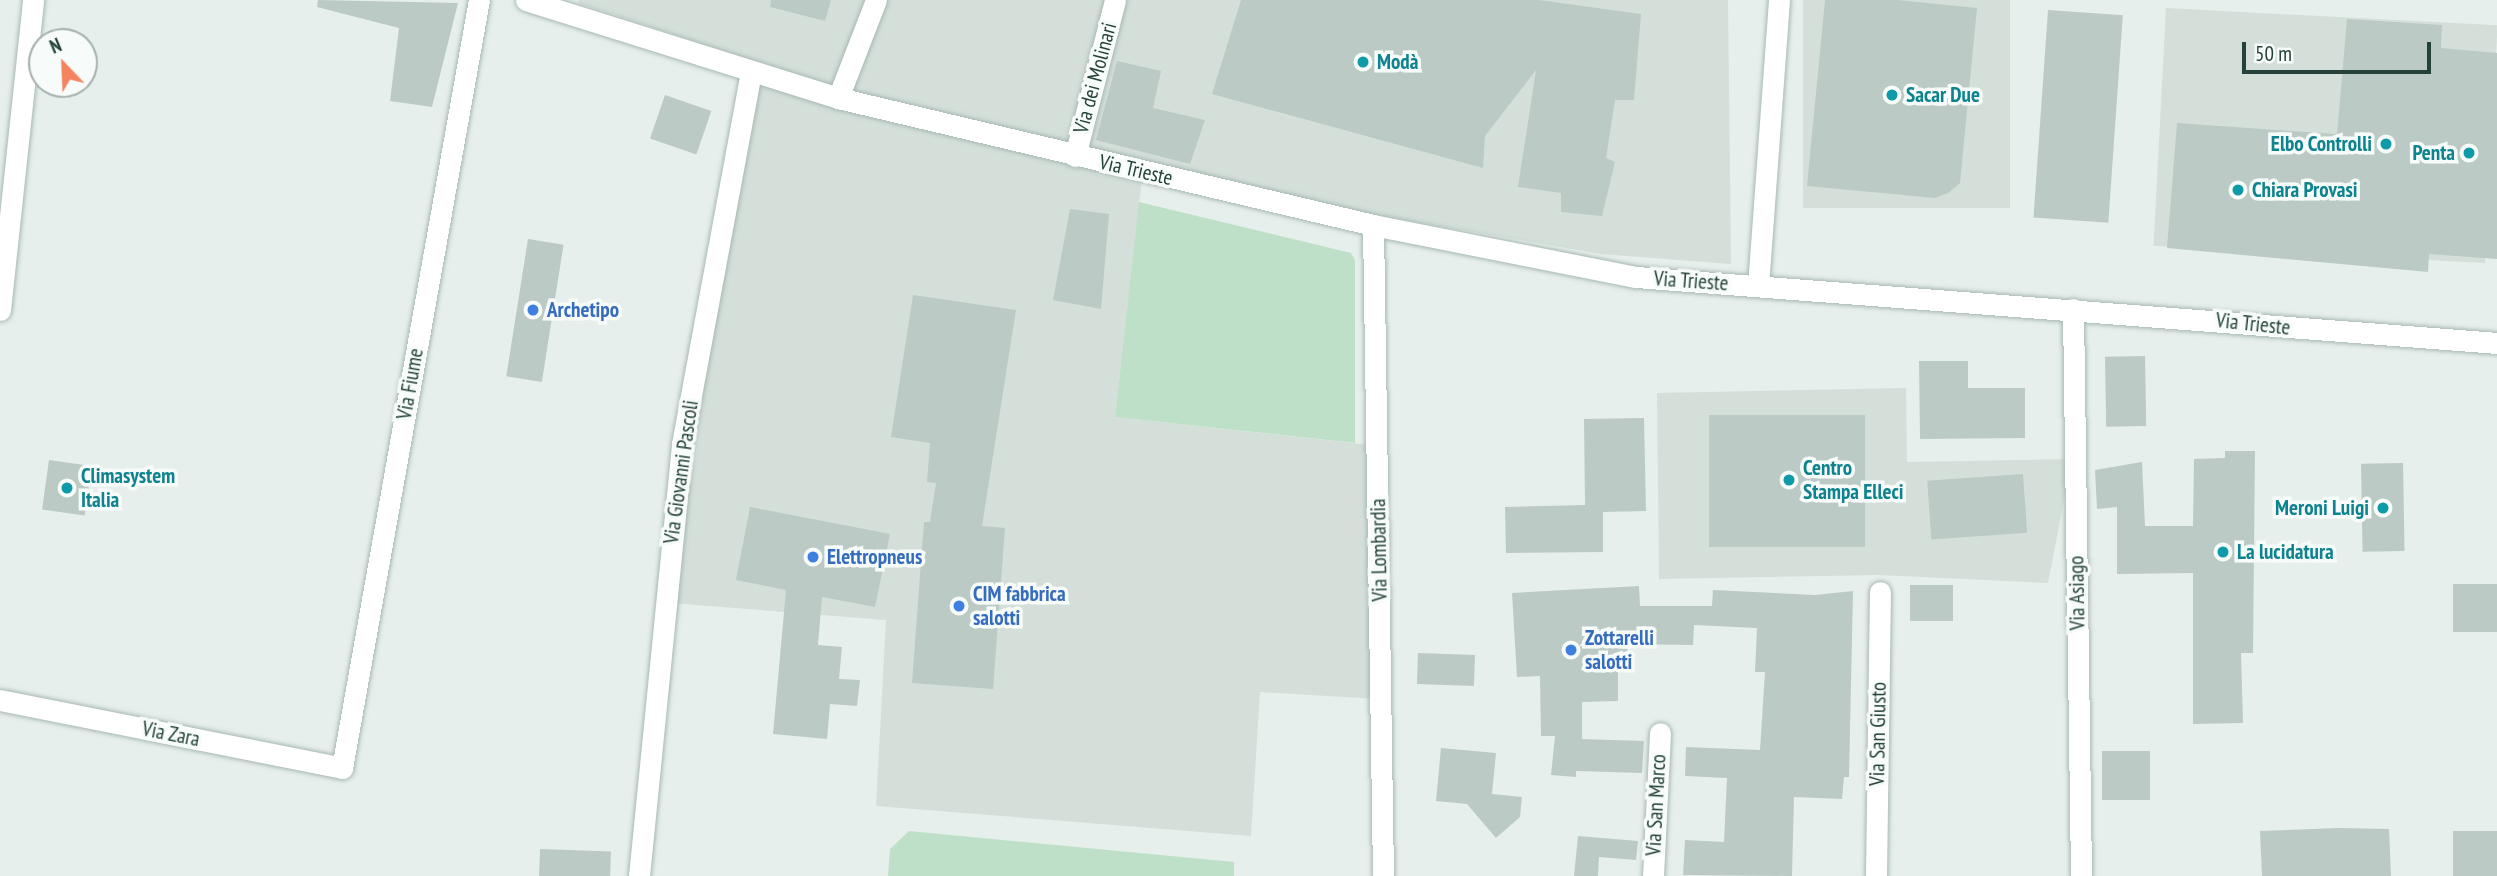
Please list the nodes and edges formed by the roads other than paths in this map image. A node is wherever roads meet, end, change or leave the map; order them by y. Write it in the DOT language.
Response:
graph roads {
  1 [pos="33,0"];
  2 [pos="479,0"];
  3 [pos="526,0"];
  4 [pos="876,0"];
  5 [pos="1115,0"];
  6 [pos="1779,0"];
  7 [pos="751,72"];
  8 [pos="838,98"];
  9 [pos="1074,156"];
  10 [pos="1373,225"];
  11 [pos="1758,286"];
  12 [pos="2073,309"];
  13 [pos="0,310"];
  14 [pos="2497,343"];
  15 [pos="1880,592"];
  16 [pos="0,700"];
  17 [pos="1660,733"];
  18 [pos="342,768"];
  19 [pos="639,876"];
  20 [pos="1383,876"];
  21 [pos="1653,876"];
  22 [pos="1876,876"];
  23 [pos="2081,876"];
  1 -- 13 [label="street"];
  2 -- 18 [label="street, Via Fiume"];
  3 -- 7 [label="street, Via Trieste"];
  4 -- 8 [label="street"];
  5 -- 9 [label="street, Via dei Molinari"];
  6 -- 11 [label="street, Via Trieste"];
  7 -- 8 [label="street, Via Trieste"];
  7 -- 19 [label="street, Via Giovanni Pascoli"];
  8 -- 9 [label="street, Via Trieste"];
  9 -- 10 [label="street, Via Trieste"];
  10 -- 11 [label="street, Via Trieste"];
  10 -- 20 [label="street, Via Lombardia"];
  11 -- 12 [label="street, Via Trieste"];
  12 -- 14 [label="street, Via Trieste"];
  12 -- 23 [label="street, Via Asiago"];
  15 -- 22 [label="street, Via San Giusto"];
  16 -- 18 [label="street, Via Zara"];
  17 -- 21 [label="street, Via San Marco"];
}
